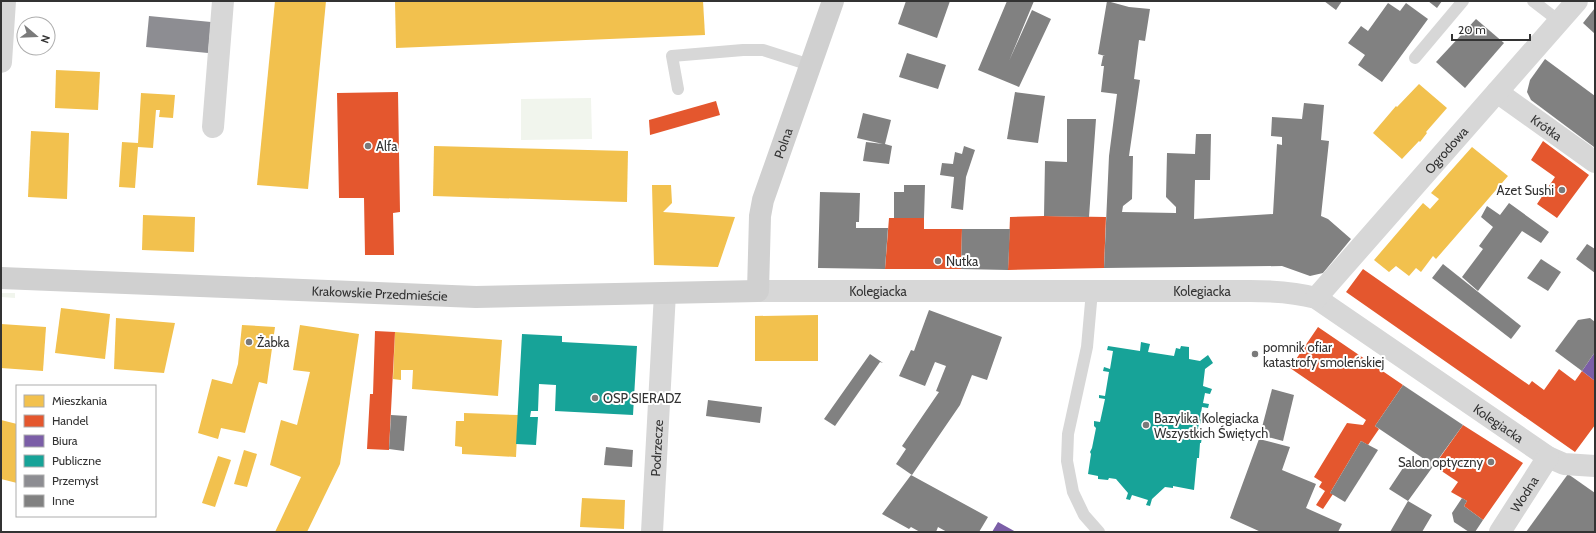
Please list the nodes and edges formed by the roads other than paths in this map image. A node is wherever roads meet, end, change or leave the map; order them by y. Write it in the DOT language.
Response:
graph roads {
  1 [pos="5,1"];
  2 [pos="223,1"];
  3 [pos="833,1"];
  4 [pos="1463,1"];
  5 [pos="1532,1"];
  6 [pos="1577,1"];
  7 [pos="1559,21"];
  8 [pos="1415,58"];
  9 [pos="1,62"];
  10 [pos="810,64"];
  11 [pos="678,89"];
  12 [pos="1498,92"];
  13 [pos="213,127"];
  14 [pos="1595,162"];
  15 [pos="1,278"];
  16 [pos="758,291"];
  17 [pos="1092,291"];
  18 [pos="665,293"];
  19 [pos="1316,298"];
  20 [pos="1548,457"];
  21 [pos="1595,466"];
  22 [pos="652,532"];
  23 [pos="1099,532"];
  24 [pos="1500,532"];
  1 -- 9 [label="street"];
  2 -- 13 [label="street"];
  3 -- 10 [label="street, Polna"];
  4 -- 8 [label="lane"];
  5 -- 7 [label="lane"];
  6 -- 7 [label="street, Ogrodowa"];
  7 -- 12 [label="street, Ogrodowa"];
  10 -- 11 [label="lane"];
  10 -- 16 [label="street, Polna"];
  12 -- 14 [label="street, Krótka"];
  12 -- 19 [label="street, Ogrodowa"];
  15 -- 18 [label="street, Krakowskie Przedmieście"];
  16 -- 17 [label="street, Kolegiacka"];
  16 -- 18 [label="street, Krakowskie Przedmieście"];
  17 -- 19 [label="street, Kolegiacka"];
  17 -- 23 [label="lane"];
  18 -- 22 [label="street, Podrzecze"];
  19 -- 20 [label="street, Kolegiacka"];
  20 -- 21 [label="street, Kolegiacka"];
  20 -- 24 [label="street, Wodna"];
}
